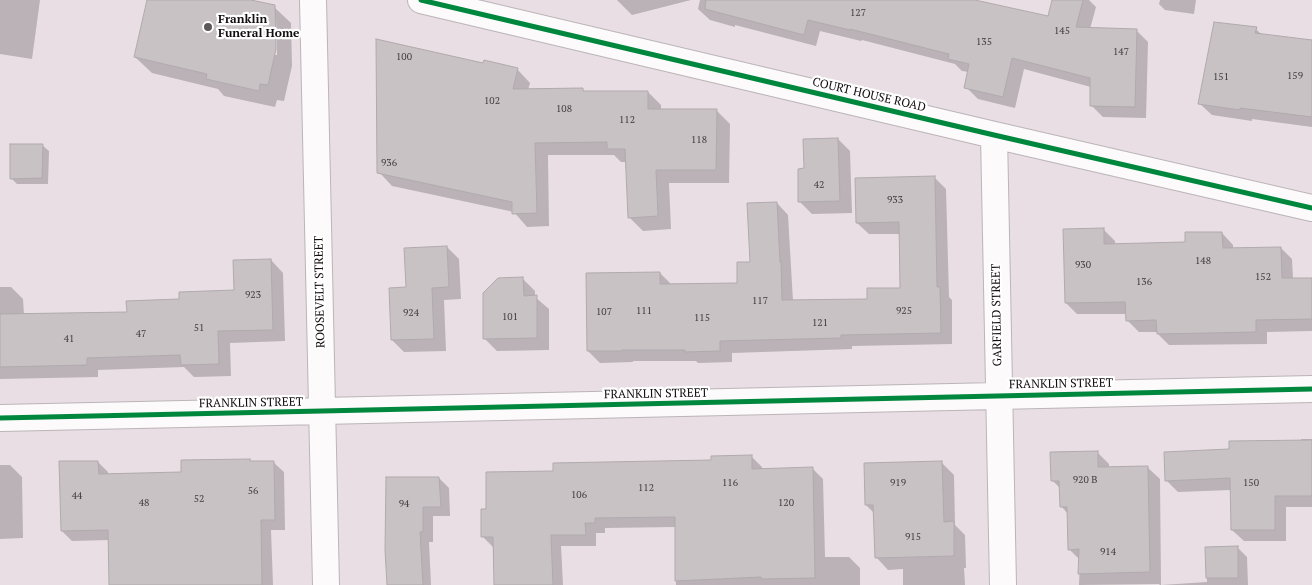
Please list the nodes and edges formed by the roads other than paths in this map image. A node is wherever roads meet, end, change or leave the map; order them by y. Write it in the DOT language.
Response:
graph roads {
  1 [pos="312,0"];
  2 [pos="421,0"];
  3 [pos="994,135"];
  4 [pos="1312,208"];
  5 [pos="1312,389"];
  6 [pos="999,396"];
  7 [pos="322,411"];
  8 [pos="0,418"];
  9 [pos="326,585"];
  10 [pos="1002,585"];
  1 -- 7 [label="street, ROOSEVELT STREET"];
  2 -- 3 [label="street, COURT HOUSE ROAD"];
  3 -- 4 [label="street, COURT HOUSE ROAD"];
  3 -- 6 [label="street, GARFIELD STREET"];
  5 -- 6 [label="street, FRANKLIN STREET"];
  6 -- 7 [label="street, FRANKLIN STREET"];
  6 -- 10 [label="street, GARFIELD STREET"];
  7 -- 8 [label="street, FRANKLIN STREET"];
  7 -- 9 [label="street, ROOSEVELT STREET"];
}
